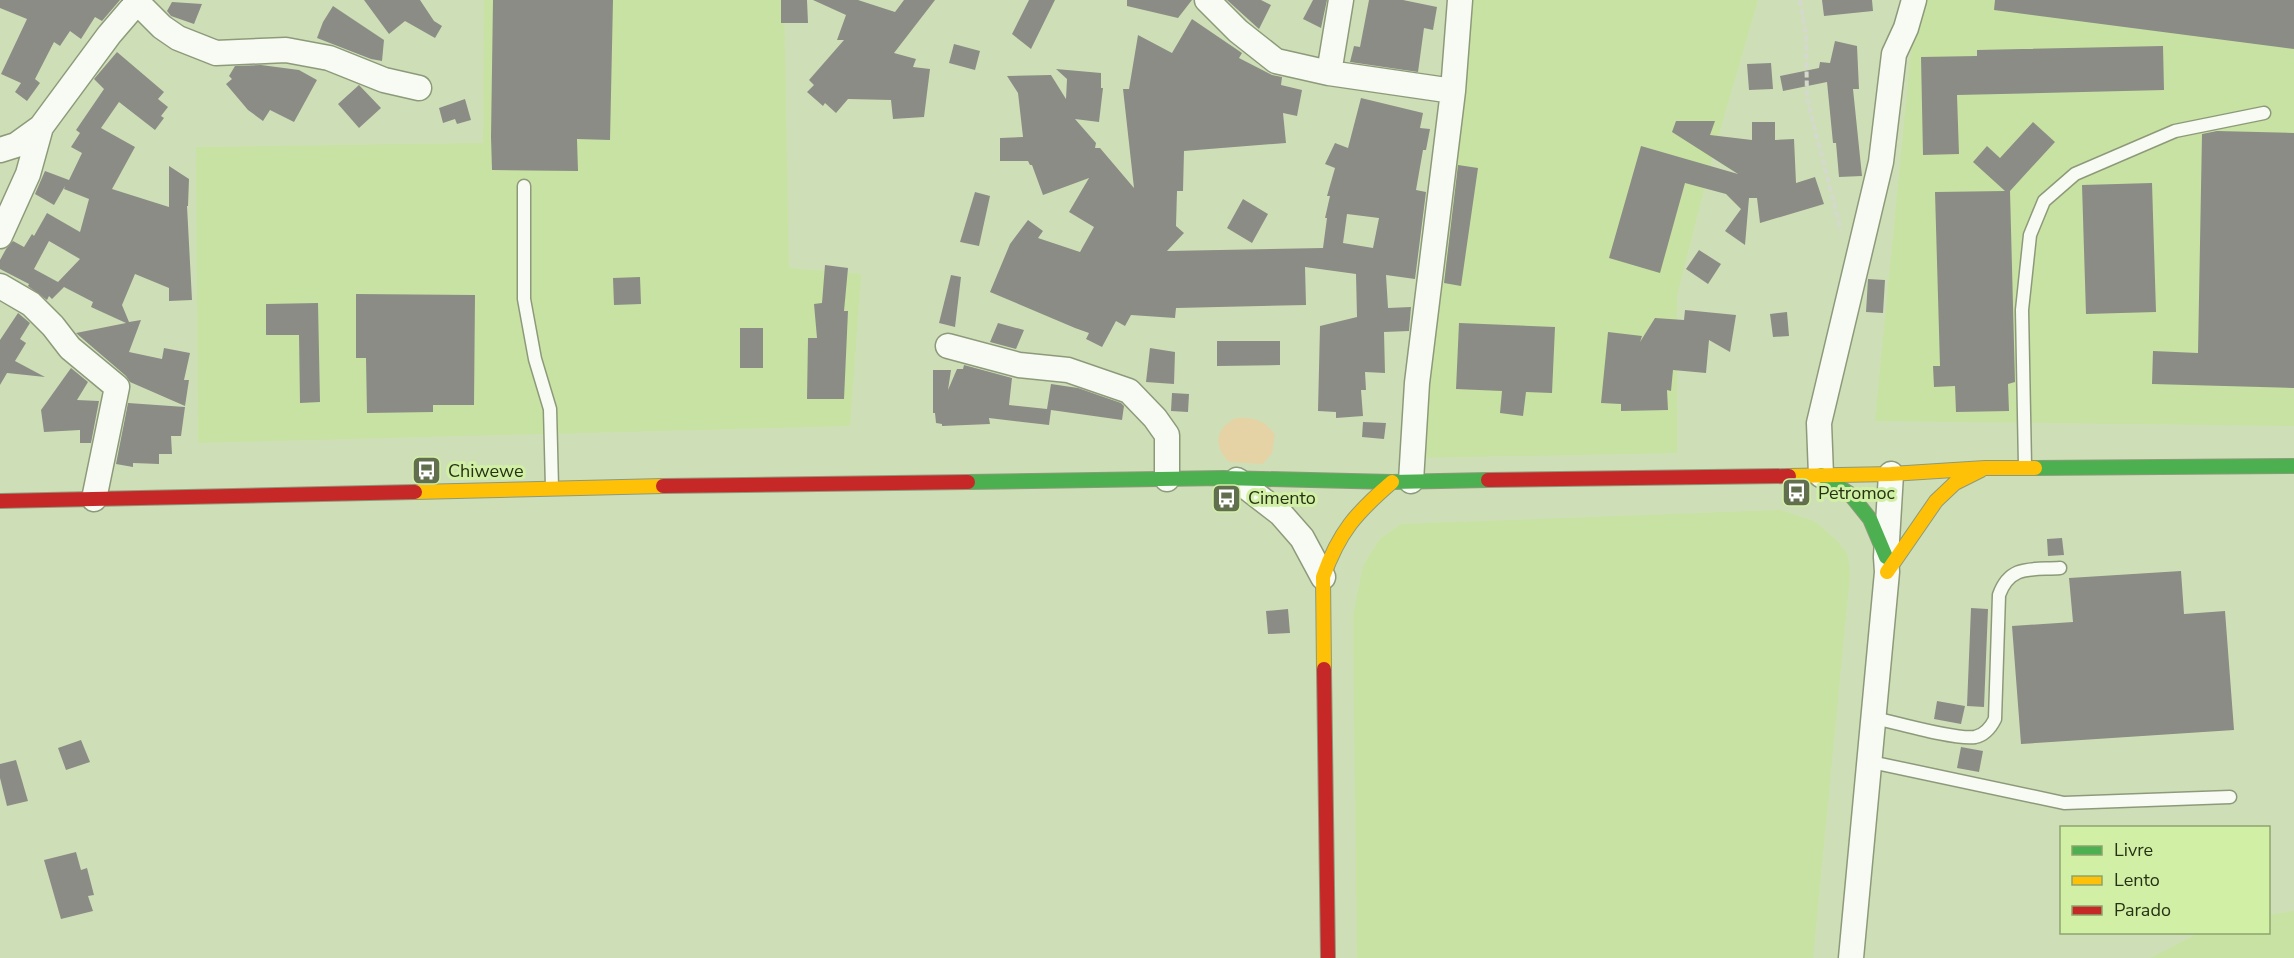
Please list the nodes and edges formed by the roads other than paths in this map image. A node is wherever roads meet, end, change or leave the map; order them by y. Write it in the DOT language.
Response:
graph roads {
  1 [pos="1207,0"];
  2 [pos="1341,0"];
  3 [pos="1460,0"];
  4 [pos="1914,0"];
  5 [pos="137,1"];
  6 [pos="1329,73"];
  7 [pos="419,88"];
  8 [pos="1453,91"];
  9 [pos="2264,113"];
  10 [pos="41,127"];
  11 [pos="0,150"];
  12 [pos="524,186"];
  13 [pos="0,236"];
  14 [pos="0,286"];
  15 [pos="948,346"];
  16 [pos="2294,466"];
  17 [pos="1985,468"];
  18 [pos="2025,468"];
  19 [pos="1891,474"];
  20 [pos="1821,475"];
  21 [pos="1167,479"];
  22 [pos="1237,480"];
  23 [pos="1402,482"];
  24 [pos="552,489"];
  25 [pos="94,499"];
  26 [pos="0,501"];
  27 [pos="1887,564"];
  28 [pos="2060,568"];
  29 [pos="1323,577"];
  30 [pos="1875,718"];
  31 [pos="1871,762"];
  32 [pos="2230,797"];
  33 [pos="1328,958"];
  34 [pos="1851,958"];
  1 -- 6 [label="street"];
  2 -- 6 [label="street"];
  3 -- 8 [label="street"];
  4 -- 20 [label="street"];
  5 -- 7 [label="street"];
  5 -- 10 [label="street"];
  6 -- 8 [label="street"];
  8 -- 23 [label="street"];
  9 -- 18 [label="lane"];
  10 -- 11 [label="street"];
  10 -- 13 [label="street"];
  12 -- 24 [label="lane"];
  14 -- 25 [label="street"];
  15 -- 21 [label="street"];
  16 -- 18 [label="main road"];
  17 -- 18 [label="main road"];
  17 -- 19 [label="main road"];
  17 -- 27 [label="main road"];
  19 -- 20 [label="main road"];
  19 -- 27 [label="street"];
  20 -- 23 [label="main road"];
  20 -- 27 [label="main road"];
  21 -- 22 [label="main road"];
  21 -- 24 [label="main road"];
  22 -- 23 [label="main road"];
  22 -- 29 [label="street"];
  23 -- 29 [label="main road"];
  24 -- 25 [label="main road"];
  25 -- 26 [label="main road"];
  27 -- 30 [label="street"];
  28 -- 30 [label="lane"];
  29 -- 33 [label="main road"];
  30 -- 31 [label="street"];
  31 -- 32 [label="lane"];
  31 -- 34 [label="street"];
}
